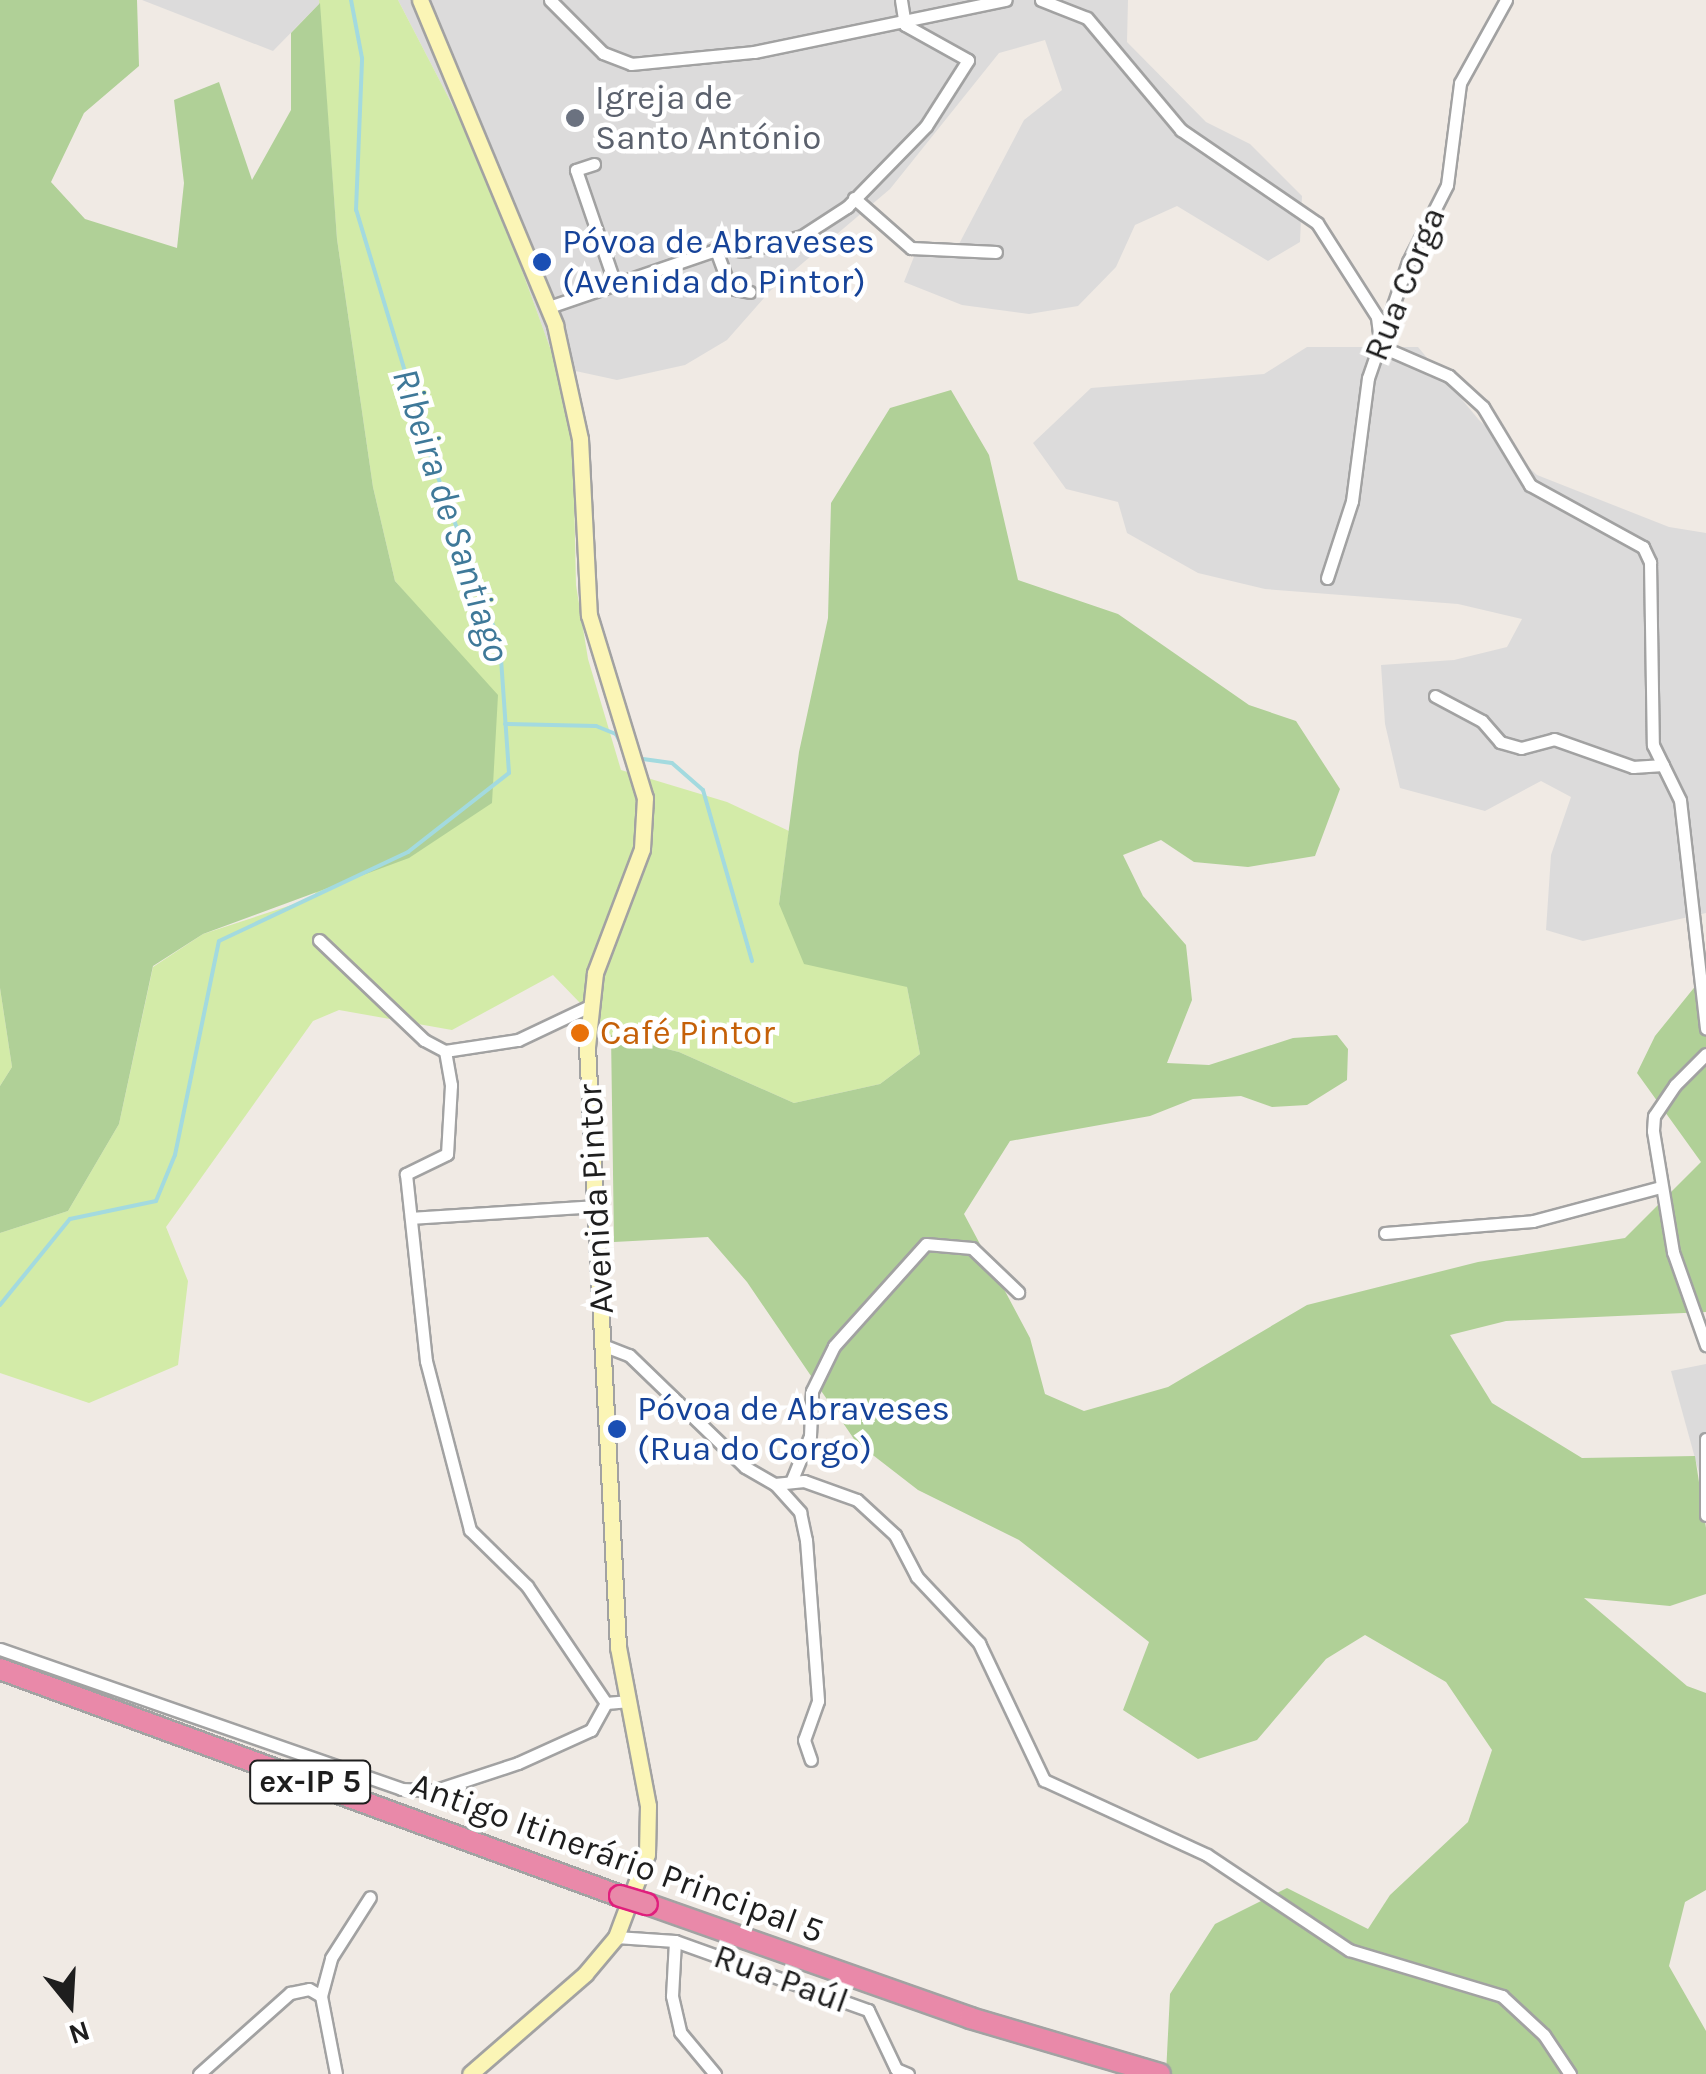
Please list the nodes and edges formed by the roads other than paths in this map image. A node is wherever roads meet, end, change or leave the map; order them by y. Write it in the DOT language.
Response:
graph roads {
  1 [pos="420,0"];
  2 [pos="550,0"];
  3 [pos="901,0"];
  4 [pos="1006,0"];
  5 [pos="1041,0"];
  6 [pos="1506,0"];
  7 [pos="905,25"];
  8 [pos="594,164"];
  9 [pos="854,198"];
  10 [pos="716,250"];
  11 [pos="996,252"];
  12 [pos="615,284"];
  13 [pos="750,292"];
  14 [pos="550,307"];
  15 [pos="1380,346"];
  16 [pos="1327,578"];
  17 [pos="1434,696"];
  18 [pos="1663,765"];
  19 [pos="320,940"];
  20 [pos="590,1006"];
  21 [pos="1706,1029"];
  22 [pos="445,1050"];
  23 [pos="1706,1054"];
  24 [pos="1661,1186"];
  25 [pos="596,1206"];
  26 [pos="411,1218"];
  27 [pos="1385,1233"];
  28 [pos="1018,1292"];
  29 [pos="605,1346"];
  30 [pos="1706,1346"];
  31 [pos="1706,1438"];
  32 [pos="791,1482"];
  33 [pos="774,1484"];
  34 [pos="1706,1516"];
  35 [pos="0,1648"];
  36 [pos="0,1669"];
  37 [pos="627,1701"];
  38 [pos="606,1703"];
  39 [pos="810,1760"];
  40 [pos="370,1897"];
  41 [pos="616,1937"];
  42 [pos="675,1941"];
  43 [pos="321,1996"];
  44 [pos="199,2074"];
  45 [pos="336,2074"];
  46 [pos="470,2074"];
  47 [pos="715,2074"];
  48 [pos="908,2074"];
  49 [pos="1160,2074"];
  50 [pos="1570,2074"];
  1 -- 14 [label="street, Avenida Pintor"];
  2 -- 7 [label="street"];
  3 -- 7 [label="street"];
  4 -- 7 [label="street"];
  5 -- 15 [label="street"];
  6 -- 15 [label="street, Rua Corga"];
  7 -- 9 [label="street"];
  8 -- 12 [label="street"];
  9 -- 10 [label="street"];
  9 -- 11 [label="street"];
  10 -- 12 [label="street"];
  10 -- 13 [label="street"];
  12 -- 14 [label="street"];
  14 -- 20 [label="street, Avenida Pintor"];
  15 -- 16 [label="street, Rua Corga"];
  15 -- 18 [label="street"];
  17 -- 18 [label="street"];
  18 -- 21 [label="street"];
  19 -- 22 [label="street"];
  20 -- 22 [label="street"];
  20 -- 25 [label="street, Avenida Pintor"];
  22 -- 26 [label="street"];
  23 -- 24 [label="street"];
  24 -- 27 [label="street"];
  24 -- 30 [label="street"];
  25 -- 26 [label="street"];
  25 -- 29 [label="street, Avenida Pintor"];
  26 -- 38 [label="street"];
  28 -- 32 [label="street"];
  29 -- 33 [label="street"];
  29 -- 37 [label="street, Avenida Pintor"];
  31 -- 34 [label="street"];
  32 -- 33 [label="street"];
  32 -- 50 [label="street"];
  33 -- 39 [label="street"];
  35 -- 38 [label="street"];
  36 -- 49 [label="highway, Antigo Itinerário Principal 5 / ex-IP 5, bridge"];
  37 -- 38 [label="street"];
  37 -- 41 [label="street, Avenida Pintor"];
  40 -- 43 [label="street"];
  41 -- 42 [label="street, Rua Paúl"];
  41 -- 46 [label="street, Avenida Pintor"];
  42 -- 47 [label="street"];
  42 -- 48 [label="street, Rua Paúl"];
  43 -- 44 [label="street"];
  43 -- 45 [label="street"];
}
